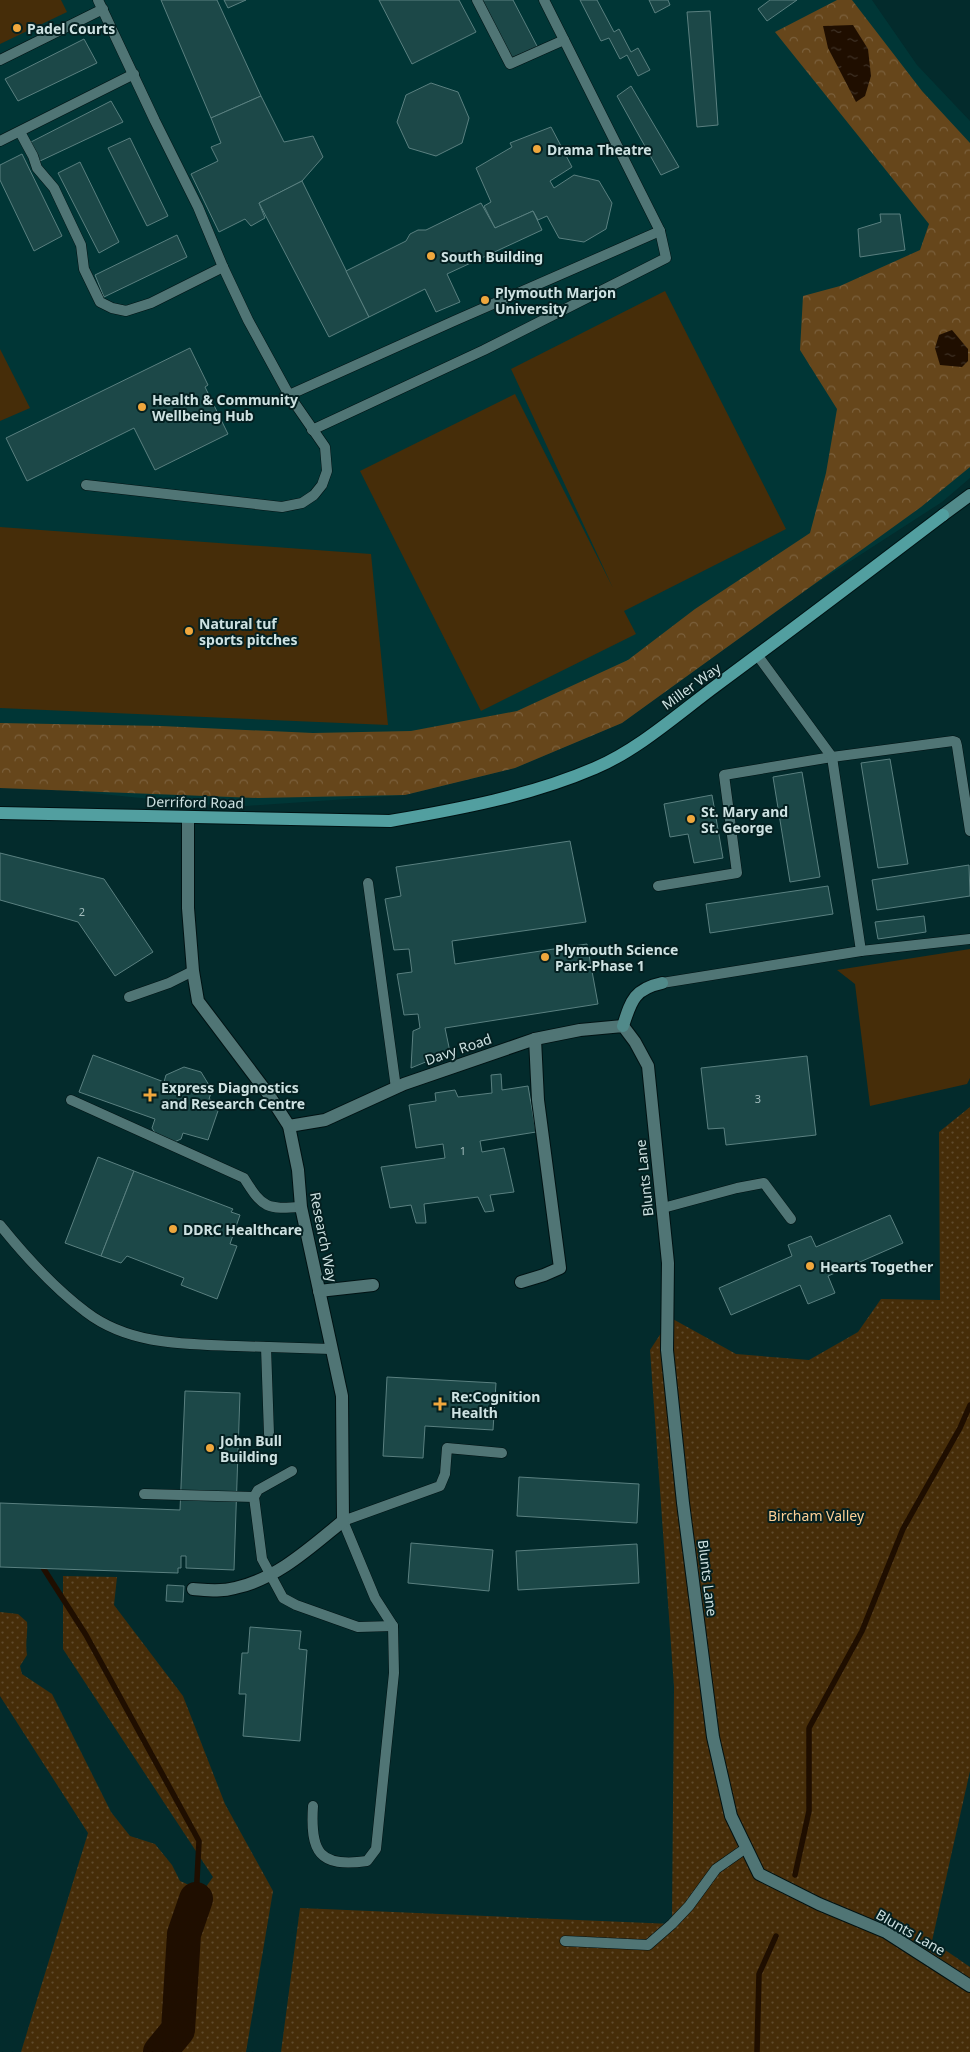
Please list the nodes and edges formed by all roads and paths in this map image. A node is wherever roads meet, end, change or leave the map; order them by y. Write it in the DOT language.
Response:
graph roads {
  1 [pos="477,0"];
  2 [pos="544,0"];
  3 [pos="100,5"];
  4 [pos="564,40"];
  5 [pos="0,60"];
  6 [pos="134,74"];
  7 [pos="20,132"];
  8 [pos="0,141"];
  9 [pos="660,232"];
  10 [pos="222,267"];
  11 [pos="289,395"];
  12 [pos="312,430"];
  13 [pos="86,485"];
  14 [pos="970,495"];
  15 [pos="944,515"];
  16 [pos="758,656"];
  17 [pos="832,757"];
  18 [pos="0,813"];
  19 [pos="188,817"];
  20 [pos="390,821"];
  21 [pos="970,830"];
  22 [pos="368,883"];
  23 [pos="658,886"];
  24 [pos="970,938"];
  25 [pos="861,951"];
  26 [pos="193,971"];
  27 [pos="662,983"];
  28 [pos="128,997"];
  29 [pos="623,1026"];
  30 [pos="534,1039"];
  31 [pos="396,1088"];
  32 [pos="71,1100"];
  33 [pos="289,1126"];
  34 [pos="301,1207"];
  35 [pos="663,1208"];
  36 [pos="791,1219"];
  37 [pos="0,1225"];
  38 [pos="521,1282"];
  39 [pos="373,1285"];
  40 [pos="319,1290"];
  41 [pos="266,1347"];
  42 [pos="331,1349"];
  43 [pos="269,1434"];
  44 [pos="502,1453"];
  45 [pos="292,1471"];
  46 [pos="144,1494"];
  47 [pos="254,1497"];
  48 [pos="343,1522"];
  49 [pos="272,1574"];
  50 [pos="193,1589"];
  51 [pos="393,1626"];
  52 [pos="313,1806"];
  53 [pos="746,1848"];
  54 [pos="565,1941"];
  55 [pos="970,1986"];
  1 -- 4 [label="lane"];
  2 -- 4 [label="lane"];
  3 -- 5 [label="lane"];
  3 -- 6 [label="lane"];
  4 -- 9 [label="lane"];
  6 -- 7 [label="lane"];
  6 -- 10 [label="lane"];
  7 -- 8 [label="lane"];
  7 -- 10 [label="lane"];
  9 -- 11 [label="lane"];
  9 -- 12 [label="lane"];
  10 -- 11 [label="lane"];
  11 -- 12 [label="lane"];
  12 -- 13 [label="lane"];
  14 -- 15 [label="street, Miller Way"];
  15 -- 16 [label="main road, Miller Way"];
  16 -- 17 [label="lane"];
  16 -- 20 [label="main road, Miller Way"];
  17 -- 21 [label="lane"];
  17 -- 23 [label="lane"];
  17 -- 25 [label="lane"];
  18 -- 19 [label="main road, Derriford Road"];
  19 -- 20 [label="main road, Derriford Road"];
  19 -- 26 [label="street, Research Way"];
  22 -- 31 [label="lane"];
  24 -- 25 [label="lane"];
  25 -- 27 [label="lane"];
  26 -- 28 [label="lane"];
  26 -- 33 [label="street, Research Way"];
  27 -- 29 [label="street"];
  29 -- 30 [label="street, Davy Road"];
  29 -- 35 [label="street, Blunts Lane"];
  30 -- 31 [label="street, Davy Road"];
  30 -- 38 [label="street"];
  31 -- 33 [label="street, Davy Road"];
  32 -- 34 [label="lane"];
  33 -- 34 [label="street, Research Way"];
  34 -- 40 [label="street, Research Way"];
  35 -- 36 [label="lane"];
  35 -- 53 [label="street, Blunts Lane"];
  37 -- 41 [label="lane"];
  39 -- 40 [label="street"];
  40 -- 42 [label="street, Research Way"];
  41 -- 42 [label="lane"];
  41 -- 43 [label="lane"];
  42 -- 48 [label="street, Research Way"];
  44 -- 48 [label="lane"];
  45 -- 47 [label="lane"];
  46 -- 47 [label="lane"];
  47 -- 49 [label="lane"];
  48 -- 49 [label="street"];
  48 -- 51 [label="lane"];
  49 -- 50 [label="street"];
  49 -- 51 [label="lane"];
  51 -- 52 [label="lane"];
  53 -- 54 [label="lane"];
  53 -- 55 [label="street, Blunts Lane"];
}
